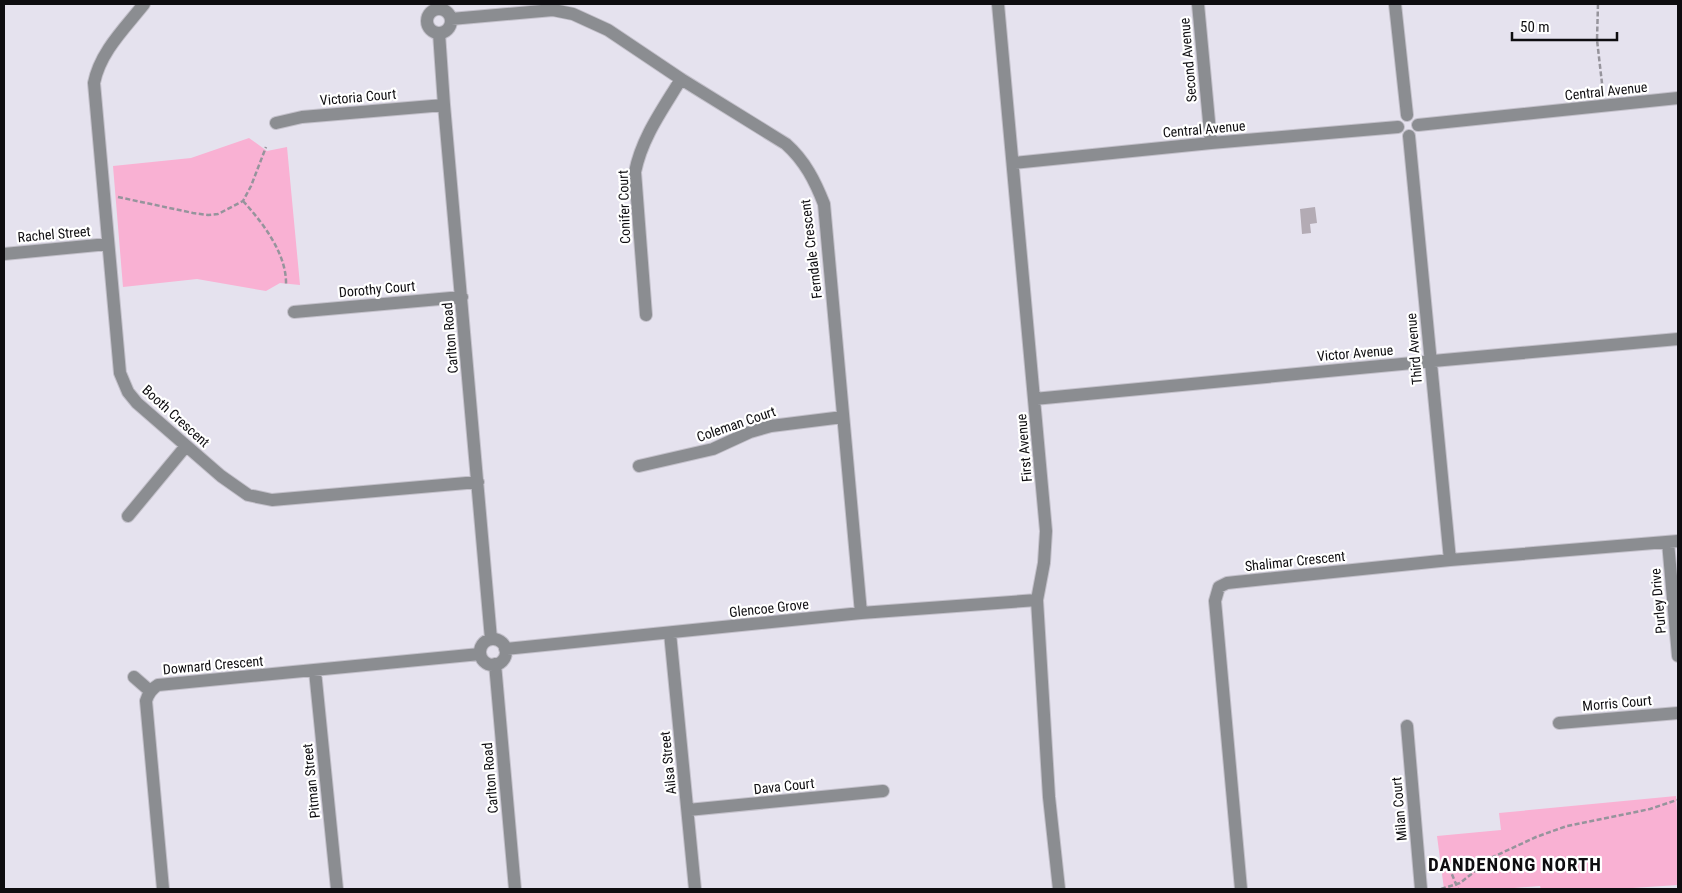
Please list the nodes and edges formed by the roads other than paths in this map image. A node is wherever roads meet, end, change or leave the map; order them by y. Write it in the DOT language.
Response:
graph roads {
  1 [pos="144,4"];
  2 [pos="998,4"];
  3 [pos="1198,4"];
  4 [pos="1395,4"];
  5 [pos="436,6"];
  6 [pos="451,19"];
  7 [pos="440,33"];
  8 [pos="681,79"];
  9 [pos="1678,98"];
  10 [pos="444,105"];
  11 [pos="1407,116"];
  12 [pos="276,123"];
  13 [pos="1418,125"];
  14 [pos="1398,127"];
  15 [pos="1409,136"];
  16 [pos="1211,143"];
  17 [pos="1013,163"];
  18 [pos="108,244"];
  19 [pos="4,254"];
  20 [pos="462,297"];
  21 [pos="294,312"];
  22 [pos="646,315"];
  23 [pos="1678,339"];
  24 [pos="1430,361"];
  25 [pos="1034,399"];
  26 [pos="843,417"];
  27 [pos="186,446"];
  28 [pos="639,466"];
  29 [pos="478,482"];
  30 [pos="128,516"];
  31 [pos="1673,542"];
  32 [pos="1450,560"];
  33 [pos="1036,600"];
  34 [pos="860,613"];
  35 [pos="670,633"];
  36 [pos="491,639"];
  37 [pos="505,649"];
  38 [pos="480,654"];
  39 [pos="1678,656"];
  40 [pos="495,664"];
  41 [pos="316,671"];
  42 [pos="134,677"];
  43 [pos="150,691"];
  44 [pos="1678,713"];
  45 [pos="1559,724"];
  46 [pos="1407,726"];
  47 [pos="883,791"];
  48 [pos="688,810"];
  49 [pos="163,889"];
  50 [pos="337,889"];
  51 [pos="515,889"];
  52 [pos="695,889"];
  53 [pos="1059,889"];
  54 [pos="1242,889"];
  55 [pos="1421,889"];
  1 -- 18 [label="street, Booth Crescent"];
  2 -- 17 [label="street, First Avenue"];
  3 -- 16 [label="street, Second Avenue"];
  4 -- 11 [label="street"];
  5 -- 6 [label="street"];
  5 -- 7 [label="street"];
  6 -- 7 [label="street"];
  6 -- 8 [label="street, Ferndale Crescent"];
  7 -- 10 [label="street, Carlton Road"];
  8 -- 22 [label="street, Conifer Court"];
  8 -- 26 [label="street, Ferndale Crescent"];
  9 -- 13 [label="street, Central Avenue"];
  10 -- 12 [label="street, Victoria Court"];
  10 -- 20 [label="street, Carlton Road"];
  11 -- 13 [label="street"];
  11 -- 14 [label="street"];
  13 -- 15 [label="street"];
  14 -- 15 [label="street"];
  14 -- 16 [label="street, Central Avenue"];
  15 -- 24 [label="street, Third Avenue"];
  16 -- 17 [label="street, Central Avenue"];
  17 -- 25 [label="street, First Avenue"];
  18 -- 19 [label="street, Rachel Street"];
  18 -- 27 [label="street, Booth Crescent"];
  20 -- 21 [label="street, Dorothy Court"];
  20 -- 29 [label="street, Carlton Road"];
  23 -- 24 [label="street, Victor Avenue"];
  24 -- 25 [label="street, Victor Avenue"];
  24 -- 32 [label="street, Third Avenue"];
  25 -- 33 [label="street, First Avenue"];
  26 -- 28 [label="street, Coleman Court"];
  26 -- 34 [label="street, Ferndale Crescent"];
  27 -- 29 [label="street, Booth Crescent"];
  27 -- 30 [label="street"];
  29 -- 36 [label="street, Carlton Road"];
  31 -- 32 [label="street, Shalimar Crescent"];
  31 -- 39 [label="street, Purley Drive"];
  32 -- 54 [label="street, Shalimar Crescent"];
  33 -- 34 [label="street, Glencoe Grove"];
  33 -- 53 [label="street, First Avenue"];
  34 -- 35 [label="street, Glencoe Grove"];
  35 -- 37 [label="street, Glencoe Grove"];
  35 -- 48 [label="street, Ailsa Street"];
  36 -- 37 [label="street"];
  36 -- 38 [label="street"];
  37 -- 40 [label="street"];
  38 -- 40 [label="street"];
  38 -- 41 [label="street, Downard Crescent"];
  40 -- 51 [label="street, Carlton Road"];
  41 -- 43 [label="street, Downard Crescent"];
  41 -- 50 [label="street, Pitman Street"];
  42 -- 43 [label="street"];
  43 -- 49 [label="street, Downard Crescent"];
  44 -- 45 [label="street, Morris Court"];
  46 -- 55 [label="street, Milan Court"];
  47 -- 48 [label="street, Dava Court"];
  48 -- 52 [label="street, Ailsa Street"];
}
